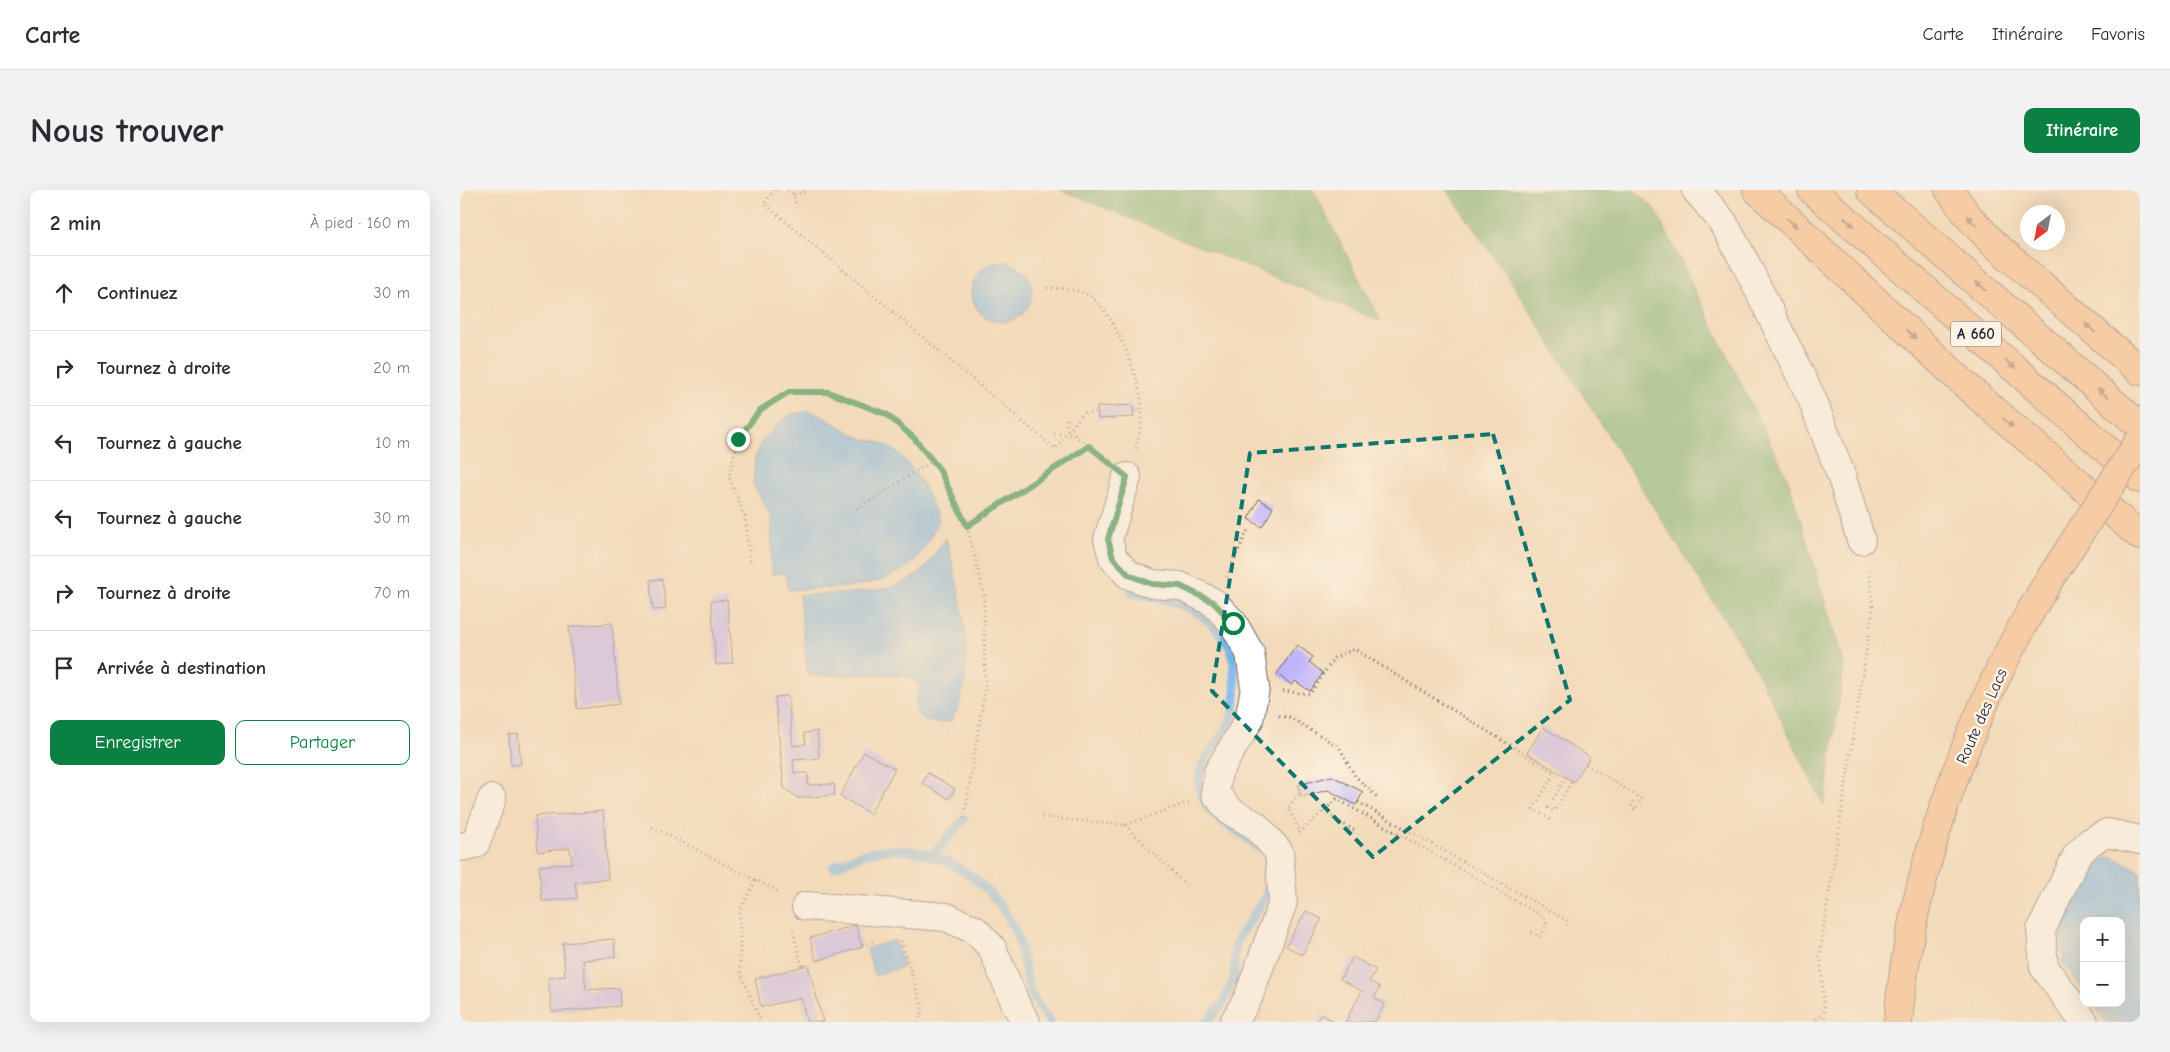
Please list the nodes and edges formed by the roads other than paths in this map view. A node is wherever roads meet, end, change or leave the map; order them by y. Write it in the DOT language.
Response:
graph roads {
  1 [pos="1696,190"];
  2 [pos="1757,190"];
  3 [pos="1812,190"];
  4 [pos="1871,190"];
  5 [pos="1948,190"];
  6 [pos="2140,371"];
  7 [pos="2140,426"];
  8 [pos="2140,440"];
  9 [pos="1127,477"];
  10 [pos="2140,479"];
  11 [pos="2140,536"];
  12 [pos="1861,540"];
  13 [pos="492,799"];
  14 [pos="2140,840"];
  15 [pos="460,847"];
  16 [pos="806,906"];
  17 [pos="1026,1022"];
  18 [pos="1234,1022"];
  19 [pos="1898,1022"];
  20 [pos="2084,1022"];
  1 -- 12 [label="street"];
  2 -- 11 [label="main road, one-way"];
  3 -- 10 [label="main road, A 660, one-way"];
  7 -- 4 [label="main road, one-way"];
  6 -- 5 [label="main road, one-way"];
  8 -- 19 [label="main road, Route des Lacs, bridge"];
  9 -- 18 [label="street"];
  13 -- 15 [label="street"];
  14 -- 20 [label="street"];
  16 -- 17 [label="street"];
}
